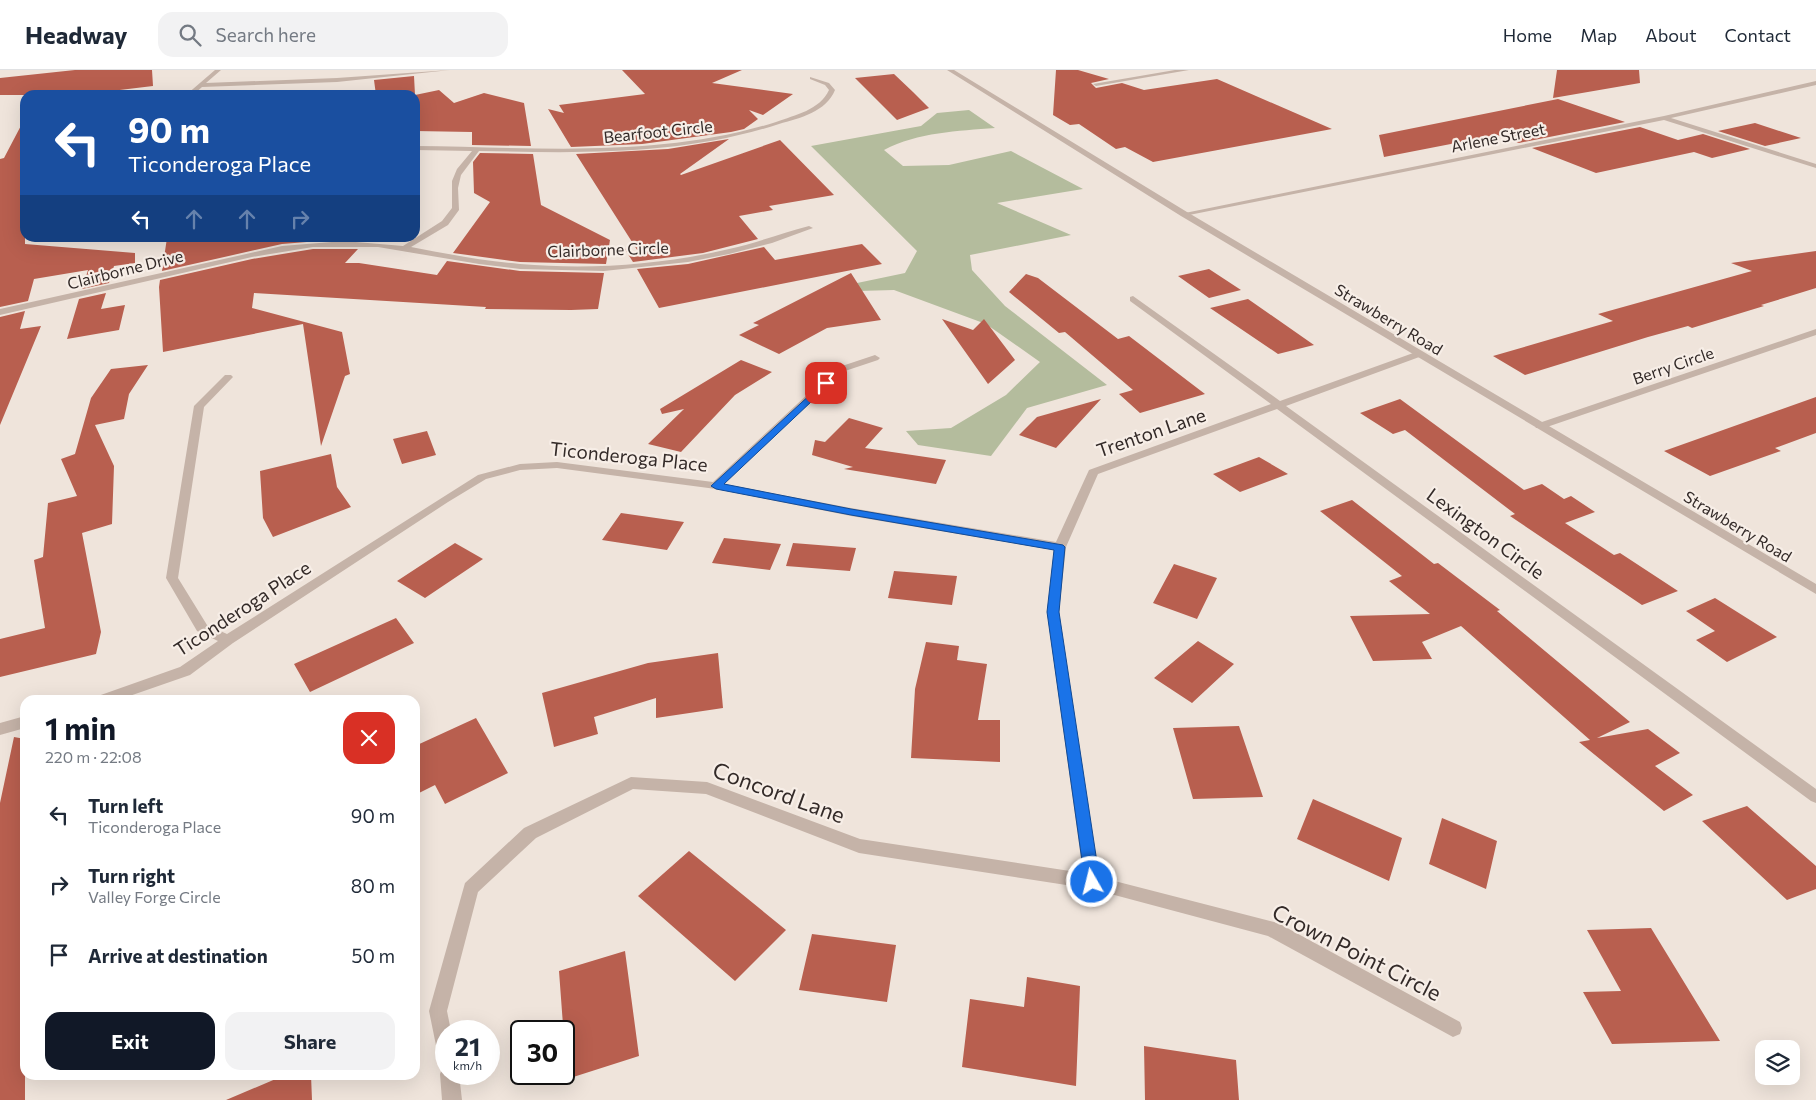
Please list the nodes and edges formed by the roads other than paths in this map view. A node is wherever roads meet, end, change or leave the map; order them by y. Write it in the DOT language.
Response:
graph roads {
  1 [pos="218,70"];
  2 [pos="447,70"];
  3 [pos="950,70"];
  4 [pos="1148,70"];
  5 [pos="1186,70"];
  6 [pos="1157,74"];
  7 [pos="812,78"];
  8 [pos="1816,83"];
  9 [pos="1096,84"];
  10 [pos="201,85"];
  11 [pos="195,90"];
  12 [pos="1664,118"];
  13 [pos="420,148"];
  14 [pos="478,148"];
  15 [pos="1816,166"];
  16 [pos="1184,214"];
  17 [pos="809,228"];
  18 [pos="420,238"];
  19 [pos="414,242"];
  20 [pos="406,247"];
  21 [pos="1133,299"];
  22 [pos="0,312"];
  23 [pos="1816,332"];
  24 [pos="1419,354"];
  25 [pos="875,358"];
  26 [pos="228,376"];
  27 [pos="1279,407"];
  28 [pos="1540,426"];
  29 [pos="716,486"];
  30 [pos="1060,547"];
  31 [pos="1816,590"];
  32 [pos="228,640"];
  33 [pos="117,695"];
  34 [pos="20,723"];
  35 [pos="0,729"];
  36 [pos="1816,797"];
  37 [pos="1092,882"];
  38 [pos="440,1020"];
  39 [pos="1454,1028"];
  40 [pos="451,1085"];
  41 [pos="452,1100"];
  1 -- 10 [label="street"];
  2 -- 10 [label="street"];
  3 -- 16 [label="street, Strawberry Road"];
  4 -- 6 [label="street"];
  5 -- 6 [label="street"];
  6 -- 9 [label="street"];
  7 -- 14 [label="street, Bearfoot Circle"];
  8 -- 12 [label="street, Arlene Street"];
  10 -- 11 [label="street"];
  12 -- 15 [label="street"];
  12 -- 16 [label="street, Arlene Street"];
  13 -- 14 [label="street"];
  14 -- 18 [label="street"];
  16 -- 24 [label="street, Strawberry Road"];
  17 -- 20 [label="street, Clairborne Circle"];
  19 -- 20 [label="street"];
  20 -- 22 [label="street, Clairborne Drive"];
  21 -- 27 [label="street, Lexington Circle"];
  23 -- 28 [label="street, Berry Circle"];
  24 -- 27 [label="street, Trenton Lane"];
  24 -- 28 [label="street, Strawberry Road"];
  25 -- 29 [label="street"];
  26 -- 32 [label="street"];
  27 -- 30 [label="street, Trenton Lane"];
  27 -- 36 [label="street, Lexington Circle"];
  28 -- 31 [label="street, Strawberry Road"];
  29 -- 30 [label="street, Ticonderoga Place"];
  29 -- 32 [label="street, Ticonderoga Place"];
  30 -- 37 [label="street, Trenton Lane"];
  32 -- 33 [label="street, Ticonderoga Place"];
  34 -- 35 [label="street"];
  37 -- 38 [label="street, Concord Lane"];
  37 -- 39 [label="street, Crown Point Circle"];
  40 -- 41 [label="street"];
}
